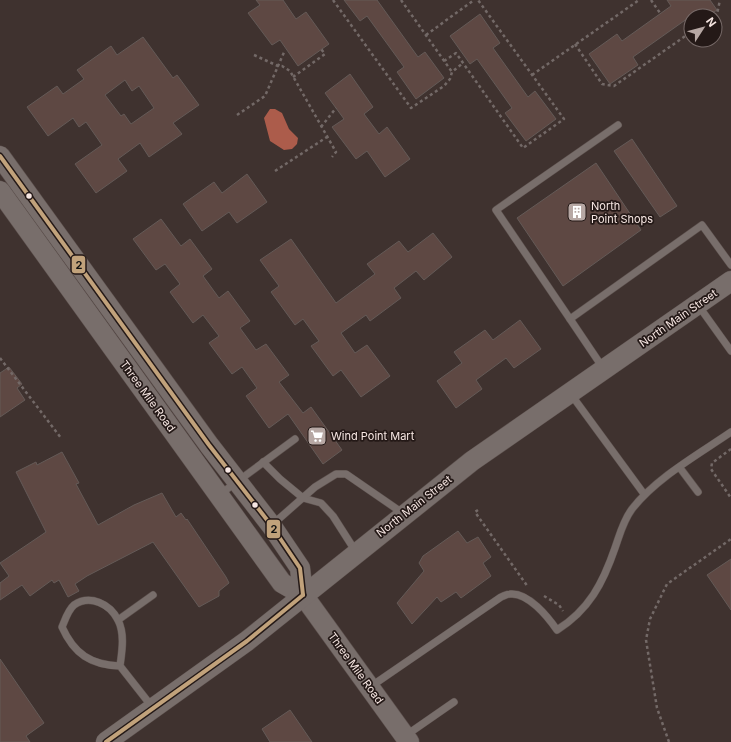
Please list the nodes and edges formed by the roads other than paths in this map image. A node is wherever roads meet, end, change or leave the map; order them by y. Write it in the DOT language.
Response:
graph roads {
  1 [pos="618,125"];
  2 [pos="0,156"];
  3 [pos="0,191"];
  4 [pos="731,265"];
  5 [pos="731,281"];
  6 [pos="698,305"];
  7 [pos="570,319"];
  8 [pos="731,351"];
  9 [pos="604,369"];
  10 [pos="570,393"];
  11 [pos="731,432"];
  12 [pos="296,439"];
  13 [pos="263,462"];
  14 [pos="680,468"];
  15 [pos="237,482"];
  16 [pos="698,492"];
  17 [pos="644,494"];
  18 [pos="219,495"];
  19 [pos="303,498"];
  20 [pos="404,514"];
  21 [pos="271,525"];
  22 [pos="356,552"];
  23 [pos="153,595"];
  24 [pos="302,595"];
  25 [pos="118,620"];
  26 [pos="120,666"];
  27 [pos="369,688"];
  28 [pos="454,702"];
  29 [pos="153,708"];
  30 [pos="407,739"];
  31 [pos="106,742"];
  1 -- 7 [label="lane"];
  2 -- 15 [label="street, Three Mile Road"];
  3 -- 18 [label="street, Three Mile Road"];
  4 -- 7 [label="lane"];
  5 -- 6 [label="street, North Main Street"];
  6 -- 8 [label="lane"];
  6 -- 9 [label="street, North Main Street"];
  7 -- 9 [label="lane"];
  9 -- 10 [label="street, North Main Street"];
  10 -- 17 [label="lane"];
  10 -- 20 [label="street, North Main Street"];
  11 -- 14 [label="lane"];
  12 -- 13 [label="lane"];
  13 -- 15 [label="lane"];
  13 -- 19 [label="lane"];
  14 -- 16 [label="lane"];
  14 -- 17 [label="lane"];
  15 -- 18 [label="lane"];
  15 -- 21 [label="street, Three Mile Road"];
  17 -- 27 [label="lane"];
  18 -- 24 [label="street, Three Mile Road"];
  19 -- 20 [label="lane"];
  19 -- 21 [label="lane"];
  19 -- 22 [label="lane"];
  20 -- 22 [label="street, North Main Street"];
  21 -- 24 [label="street, Three Mile Road"];
  22 -- 24 [label="street, North Main Street"];
  23 -- 25 [label="lane"];
  24 -- 27 [label="street, Three Mile Road"];
  24 -- 29 [label="street, North Main Street"];
  25 -- 26 [label="lane"];
  25 -- 26 [label="lane"];
  26 -- 29 [label="lane"];
  27 -- 30 [label="street, Three Mile Road"];
  28 -- 30 [label="lane"];
  29 -- 31 [label="street, North Main Street"];
}
